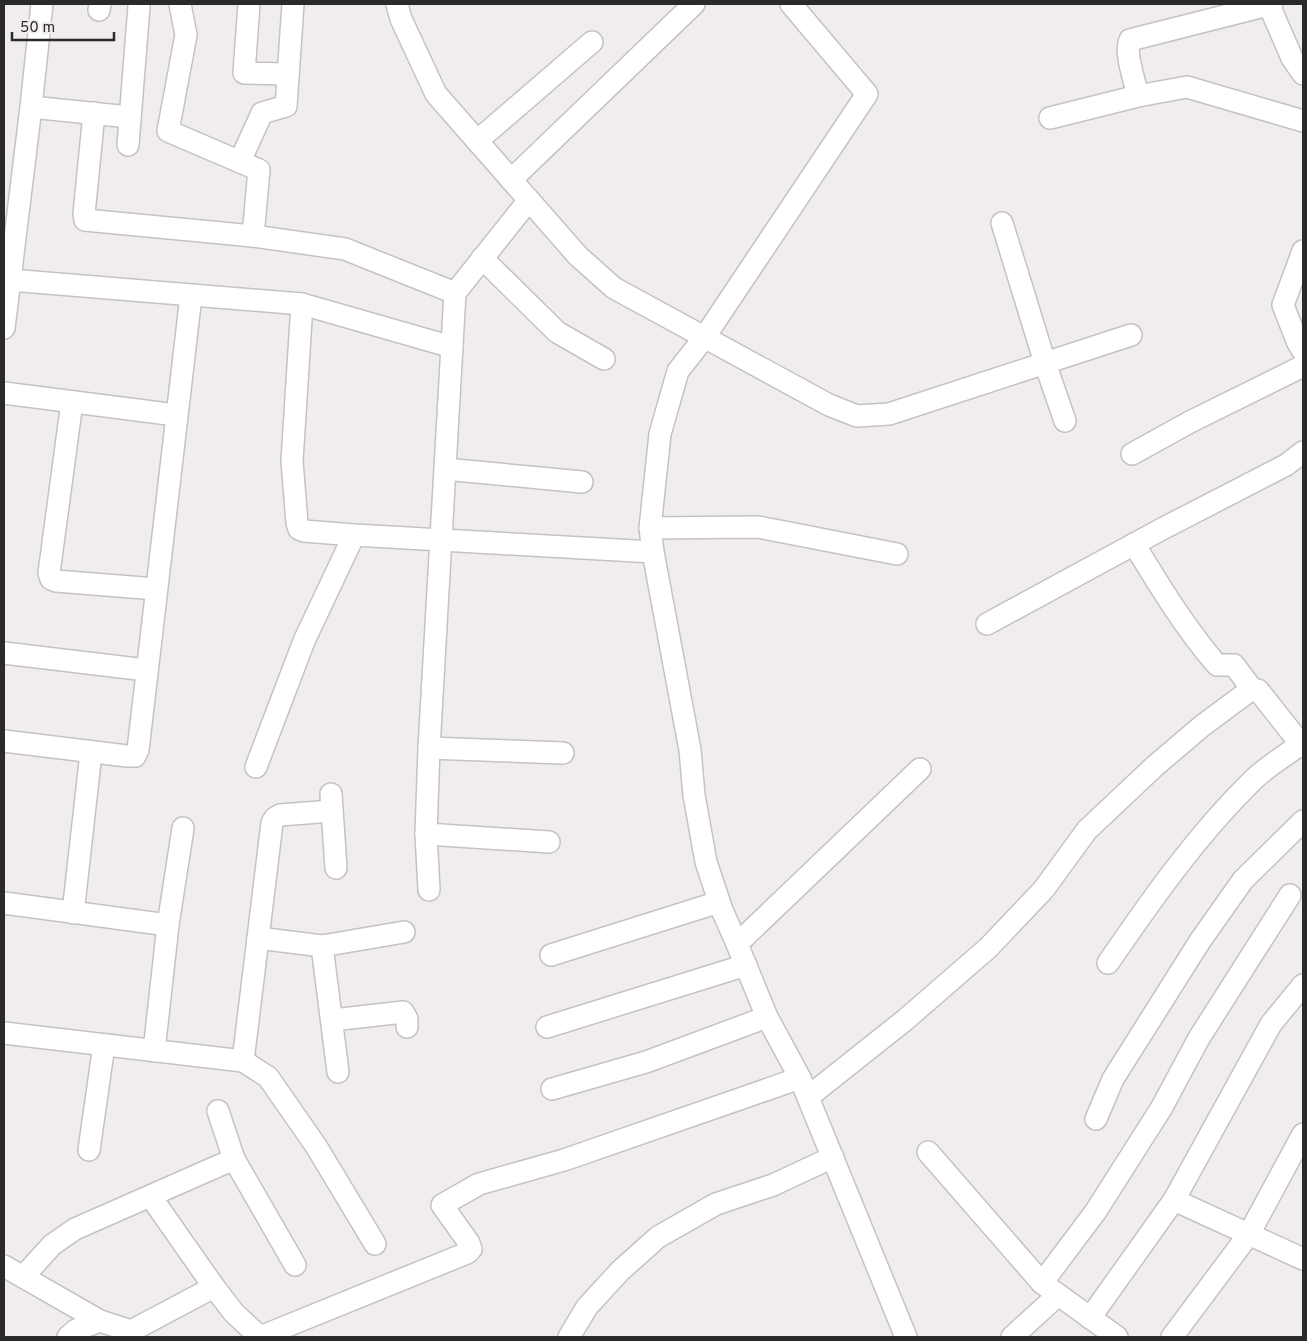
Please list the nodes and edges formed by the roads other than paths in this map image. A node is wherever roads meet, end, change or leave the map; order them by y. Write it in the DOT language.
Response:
graph roads {
  1 [pos="42,4"];
  2 [pos="180,4"];
  3 [pos="249,4"];
  4 [pos="292,4"];
  5 [pos="397,4"];
  6 [pos="694,4"];
  7 [pos="791,4"];
  8 [pos="1270,4"];
  9 [pos="139,6"];
  10 [pos="592,42"];
  11 [pos="288,74"];
  12 [pos="1303,74"];
  13 [pos="1138,96"];
  14 [pos="31,108"];
  15 [pos="94,113"];
  16 [pos="129,117"];
  17 [pos="1050,118"];
  18 [pos="1303,121"];
  19 [pos="477,141"];
  20 [pos="128,145"];
  21 [pos="240,162"];
  22 [pos="511,180"];
  23 [pos="529,200"];
  24 [pos="1002,222"];
  25 [pos="253,236"];
  26 [pos="1303,251"];
  27 [pos="482,258"];
  28 [pos="10,280"];
  29 [pos="455,293"];
  30 [pos="191,296"];
  31 [pos="302,304"];
  32 [pos="4,328"];
  33 [pos="1131,335"];
  34 [pos="704,338"];
  35 [pos="452,347"];
  36 [pos="1303,351"];
  37 [pos="604,359"];
  38 [pos="1045,363"];
  39 [pos="1303,366"];
  40 [pos="4,393"];
  41 [pos="72,402"];
  42 [pos="176,415"];
  43 [pos="1065,421"];
  44 [pos="1303,452"];
  45 [pos="1132,454"];
  46 [pos="446,469"];
  47 [pos="582,482"];
  48 [pos="650,528"];
  49 [pos="354,535"];
  50 [pos="442,540"];
  51 [pos="1134,544"];
  52 [pos="653,552"];
  53 [pos="897,554"];
  54 [pos="156,589"];
  55 [pos="988,624"];
  56 [pos="4,653"];
  57 [pos="146,670"];
  58 [pos="1252,689"];
  59 [pos="4,741"];
  60 [pos="1302,745"];
  61 [pos="429,748"];
  62 [pos="91,753"];
  63 [pos="563,753"];
  64 [pos="256,767"];
  65 [pos="920,769"];
  66 [pos="1303,821"];
  67 [pos="184,828"];
  68 [pos="426,834"];
  69 [pos="549,842"];
  70 [pos="336,868"];
  71 [pos="429,890"];
  72 [pos="1290,895"];
  73 [pos="719,902"];
  74 [pos="4,903"];
  75 [pos="73,913"];
  76 [pos="168,925"];
  77 [pos="404,932"];
  78 [pos="258,938"];
  79 [pos="738,944"];
  80 [pos="322,946"];
  81 [pos="550,955"];
  82 [pos="1108,963"];
  83 [pos="746,965"];
  84 [pos="1303,985"];
  85 [pos="767,1017"];
  86 [pos="333,1020"];
  87 [pos="407,1027"];
  88 [pos="547,1027"];
  89 [pos="4,1033"];
  90 [pos="104,1045"];
  91 [pos="154,1051"];
  92 [pos="243,1061"];
  93 [pos="338,1072"];
  94 [pos="800,1078"];
  95 [pos="552,1089"];
  96 [pos="808,1097"];
  97 [pos="218,1110"];
  98 [pos="1096,1119"];
  99 [pos="1303,1134"];
  100 [pos="90,1150"];
  101 [pos="928,1152"];
  102 [pos="832,1157"];
  103 [pos="234,1158"];
  104 [pos="151,1197"];
  105 [pos="1174,1200"];
  106 [pos="1248,1234"];
  107 [pos="375,1244"];
  108 [pos="1303,1259"];
  109 [pos="295,1265"];
  110 [pos="4,1266"];
  111 [pos="24,1277"];
  112 [pos="214,1287"];
  113 [pos="1050,1289"];
  114 [pos="1090,1318"];
  115 [pos="100,1322"];
  116 [pos="68,1337"];
  117 [pos="260,1337"];
  118 [pos="568,1337"];
  119 [pos="906,1337"];
  120 [pos="1012,1337"];
  121 [pos="1116,1337"];
  122 [pos="1172,1337"];
  1 -- 14 [label="street"];
  2 -- 21 [label="street"];
  3 -- 11 [label="street"];
  4 -- 11 [label="street"];
  5 -- 19 [label="street"];
  6 -- 22 [label="street"];
  7 -- 34 [label="street"];
  8 -- 12 [label="street"];
  8 -- 13 [label="street"];
  9 -- 16 [label="street"];
  10 -- 19 [label="street"];
  11 -- 21 [label="street"];
  13 -- 17 [label="street"];
  13 -- 18 [label="street"];
  14 -- 15 [label="street"];
  14 -- 28 [label="street"];
  15 -- 16 [label="street"];
  15 -- 25 [label="street"];
  16 -- 20 [label="street"];
  19 -- 22 [label="street"];
  21 -- 25 [label="street"];
  22 -- 23 [label="street"];
  23 -- 27 [label="street"];
  23 -- 34 [label="street"];
  24 -- 38 [label="street"];
  25 -- 29 [label="street"];
  26 -- 36 [label="street"];
  27 -- 29 [label="street"];
  27 -- 37 [label="street"];
  28 -- 30 [label="street"];
  28 -- 32 [label="street"];
  29 -- 35 [label="street"];
  30 -- 31 [label="street"];
  30 -- 42 [label="street"];
  31 -- 35 [label="street"];
  31 -- 49 [label="street"];
  33 -- 38 [label="street"];
  34 -- 38 [label="street"];
  34 -- 48 [label="street"];
  35 -- 46 [label="street"];
  38 -- 43 [label="street"];
  39 -- 45 [label="street"];
  40 -- 41 [label="street"];
  41 -- 42 [label="street"];
  41 -- 54 [label="street"];
  42 -- 54 [label="street"];
  44 -- 51 [label="street"];
  46 -- 47 [label="street"];
  46 -- 50 [label="street"];
  48 -- 52 [label="street"];
  48 -- 53 [label="street"];
  49 -- 50 [label="street"];
  49 -- 64 [label="street"];
  50 -- 52 [label="street"];
  50 -- 61 [label="street"];
  51 -- 55 [label="street"];
  51 -- 58 [label="street"];
  52 -- 73 [label="street"];
  54 -- 57 [label="street"];
  56 -- 57 [label="street"];
  57 -- 62 [label="street"];
  58 -- 60 [label="street"];
  58 -- 96 [label="street"];
  59 -- 62 [label="street"];
  60 -- 82 [label="street"];
  61 -- 63 [label="street"];
  61 -- 68 [label="street"];
  62 -- 75 [label="street"];
  65 -- 79 [label="street"];
  66 -- 98 [label="street"];
  67 -- 76 [label="street"];
  68 -- 69 [label="street"];
  68 -- 71 [label="street"];
  70 -- 78 [label="street"];
  72 -- 113 [label="street"];
  73 -- 79 [label="street"];
  73 -- 81 [label="street"];
  74 -- 75 [label="street"];
  75 -- 76 [label="street"];
  76 -- 91 [label="street"];
  77 -- 80 [label="street"];
  78 -- 80 [label="street"];
  78 -- 92 [label="street"];
  79 -- 83 [label="street"];
  80 -- 86 [label="street"];
  83 -- 85 [label="street"];
  83 -- 88 [label="street"];
  84 -- 105 [label="street"];
  85 -- 94 [label="street"];
  85 -- 95 [label="street"];
  86 -- 87 [label="street"];
  86 -- 93 [label="street"];
  89 -- 90 [label="street"];
  90 -- 91 [label="street"];
  90 -- 100 [label="street"];
  91 -- 92 [label="street"];
  92 -- 107 [label="street"];
  94 -- 96 [label="street"];
  94 -- 117 [label="street"];
  96 -- 102 [label="street"];
  97 -- 103 [label="street"];
  99 -- 106 [label="street"];
  101 -- 113 [label="street"];
  102 -- 118 [label="street"];
  102 -- 119 [label="street"];
  103 -- 104 [label="street"];
  103 -- 109 [label="street"];
  104 -- 111 [label="street"];
  104 -- 112 [label="street"];
  105 -- 106 [label="street"];
  105 -- 114 [label="street"];
  106 -- 108 [label="street"];
  106 -- 122 [label="street"];
  110 -- 111 [label="street"];
  111 -- 115 [label="street"];
  112 -- 115 [label="street"];
  112 -- 117 [label="street"];
  113 -- 114 [label="street"];
  113 -- 120 [label="street"];
  114 -- 121 [label="street"];
  115 -- 116 [label="street"];
}
